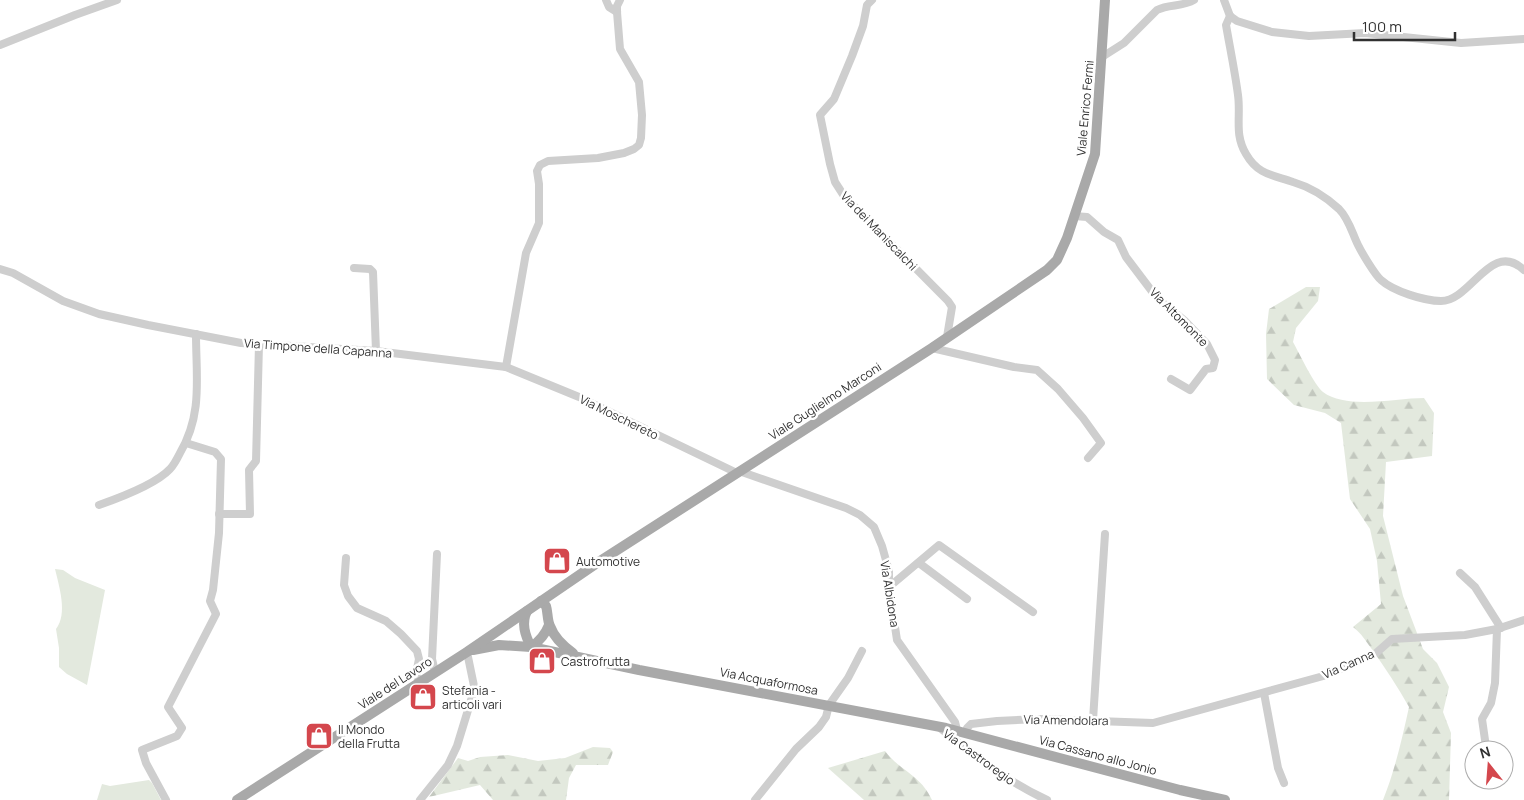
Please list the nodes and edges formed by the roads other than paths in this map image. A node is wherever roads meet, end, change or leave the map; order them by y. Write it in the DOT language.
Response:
graph roads {
  1 [pos="117,0"];
  2 [pos="606,0"];
  3 [pos="620,0"];
  4 [pos="872,0"];
  5 [pos="1105,0"];
  6 [pos="1194,0"];
  7 [pos="1224,0"];
  8 [pos="616,12"];
  9 [pos="1230,16"];
  10 [pos="1524,39"];
  11 [pos="0,45"];
  12 [pos="1102,57"];
  13 [pos="1074,216"];
  14 [pos="354,268"];
  15 [pos="0,269"];
  16 [pos="1524,270"];
  17 [pos="196,334"];
  18 [pos="947,337"];
  19 [pos="259,344"];
  20 [pos="932,348"];
  21 [pos="376,351"];
  22 [pos="503,367"];
  23 [pos="1171,379"];
  24 [pos="186,442"];
  25 [pos="1088,458"];
  26 [pos="738,472"];
  27 [pos="99,505"];
  28 [pos="219,514"];
  29 [pos="1104,534"];
  30 [pos="437,554"];
  31 [pos="346,558"];
  32 [pos="919,563"];
  33 [pos="1460,572"];
  34 [pos="889,587"];
  35 [pos="967,599"];
  36 [pos="544,605"];
  37 [pos="528,611"];
  38 [pos="1034,612"];
  39 [pos="1524,620"];
  40 [pos="549,625"];
  41 [pos="1499,629"];
  42 [pos="531,647"];
  43 [pos="862,651"];
  44 [pos="467,652"];
  45 [pos="576,656"];
  46 [pos="435,672"];
  47 [pos="419,682"];
  48 [pos="1264,693"];
  49 [pos="829,706"];
  50 [pos="1172,719"];
  51 [pos="1093,720"];
  52 [pos="938,726"];
  53 [pos="961,732"];
  54 [pos="1484,740"];
  55 [pos="1284,783"];
  56 [pos="166,800"];
  57 [pos="237,800"];
  58 [pos="420,800"];
  59 [pos="755,800"];
  60 [pos="1047,800"];
  61 [pos="1225,800"];
  1 -- 11 [label="street"];
  2 -- 8 [label="street"];
  3 -- 8 [label="street"];
  4 -- 18 [label="street, Via dei Maniscalchi"];
  5 -- 12 [label="main road, Viale Enrico Fermi"];
  6 -- 12 [label="street"];
  7 -- 9 [label="street"];
  8 -- 22 [label="street"];
  9 -- 10 [label="street"];
  9 -- 16 [label="street"];
  12 -- 13 [label="main road, Viale Enrico Fermi"];
  13 -- 18 [label="main road, Viale Guglielmo Marconi"];
  13 -- 23 [label="street, Via Altomonte"];
  14 -- 21 [label="street"];
  15 -- 17 [label="street, Via Timpone della Capanna"];
  17 -- 19 [label="street, Via Timpone della Capanna"];
  17 -- 24 [label="street"];
  18 -- 20 [label="main road, Viale Guglielmo Marconi"];
  19 -- 21 [label="street, Via Timpone della Capanna"];
  19 -- 28 [label="street"];
  20 -- 25 [label="street"];
  20 -- 26 [label="main road, Viale Guglielmo Marconi"];
  21 -- 22 [label="street, Via Timpone della Capanna"];
  22 -- 26 [label="street, Via Moschereto"];
  24 -- 27 [label="street"];
  24 -- 28 [label="street"];
  26 -- 34 [label="street, Via Albidona"];
  26 -- 36 [label="main road, Viale Guglielmo Marconi"];
  28 -- 56 [label="street"];
  29 -- 51 [label="street"];
  30 -- 46 [label="street"];
  31 -- 47 [label="street"];
  32 -- 34 [label="street"];
  32 -- 35 [label="street"];
  32 -- 38 [label="street"];
  33 -- 41 [label="street"];
  34 -- 53 [label="street, Via Albidona"];
  36 -- 37 [label="main road, Viale Guglielmo Marconi"];
  36 -- 40 [label="main road"];
  37 -- 42 [label="main road"];
  37 -- 44 [label="main road, Viale del Lavoro"];
  39 -- 41 [label="street, Via Canna"];
  40 -- 42 [label="main road"];
  40 -- 45 [label="main road"];
  41 -- 48 [label="street, Via Canna"];
  41 -- 54 [label="street"];
  42 -- 44 [label="main road, Via Acquaformosa"];
  42 -- 45 [label="main road, Via Acquaformosa"];
  43 -- 49 [label="street"];
  44 -- 46 [label="main road, Viale del Lavoro"];
  44 -- 58 [label="street"];
  45 -- 49 [label="main road, Via Acquaformosa"];
  46 -- 47 [label="main road, Viale del Lavoro"];
  47 -- 57 [label="main road, Viale del Lavoro"];
  48 -- 50 [label="street, Via Canna"];
  48 -- 55 [label="street"];
  49 -- 52 [label="main road, Via Acquaformosa"];
  49 -- 59 [label="street"];
  50 -- 51 [label="street, Via Amendolara"];
  51 -- 53 [label="street, Via Amendolara"];
  52 -- 53 [label="main road, Via Acquaformosa"];
  52 -- 60 [label="street, Via Castroregio"];
  53 -- 61 [label="main road, Via Cassano allo Jonio"];
}
